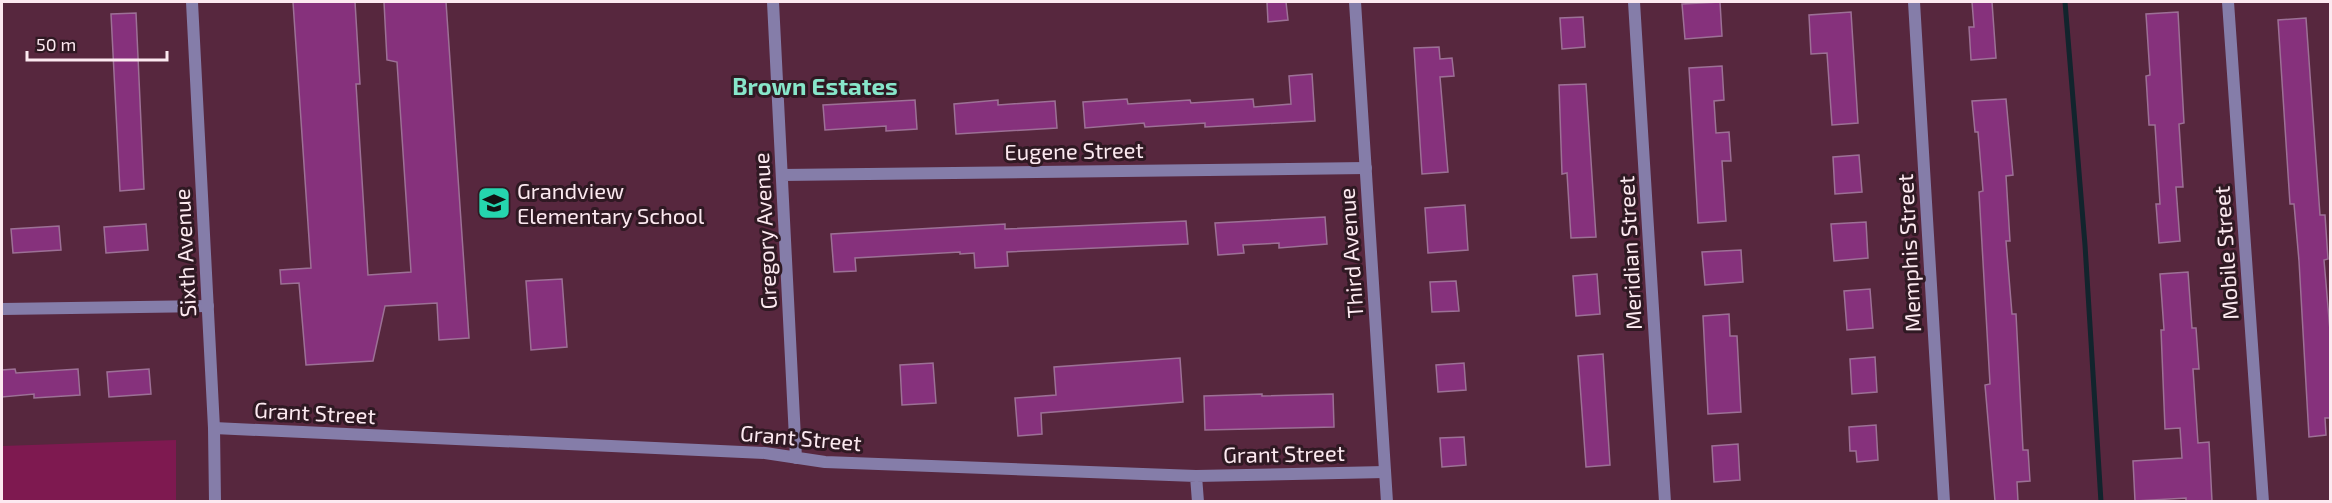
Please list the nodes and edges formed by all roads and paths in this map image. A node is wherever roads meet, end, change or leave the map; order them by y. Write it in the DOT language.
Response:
graph roads {
  1 [pos="192,2"];
  2 [pos="772,2"];
  3 [pos="1355,2"];
  4 [pos="1634,2"];
  5 [pos="1914,2"];
  6 [pos="2228,2"];
  7 [pos="1366,168"];
  8 [pos="782,175"];
  9 [pos="207,306"];
  10 [pos="2,309"];
  11 [pos="214,428"];
  12 [pos="796,458"];
  13 [pos="1385,472"];
  14 [pos="1196,476"];
  15 [pos="215,501"];
  16 [pos="1198,501"];
  17 [pos="1387,501"];
  18 [pos="1665,501"];
  19 [pos="1944,501"];
  20 [pos="2263,501"];
  1 -- 9 [label="street, Sixth Avenue"];
  2 -- 8 [label="street, Gregory Avenue"];
  3 -- 7 [label="street, Third Avenue"];
  4 -- 18 [label="street, Meridian Street"];
  5 -- 19 [label="street, Memphis Street"];
  6 -- 20 [label="street, Mobile Street"];
  7 -- 8 [label="street, Eugene Street"];
  7 -- 13 [label="street, Third Avenue"];
  8 -- 12 [label="street, Gregory Avenue"];
  9 -- 10 [label="street"];
  9 -- 11 [label="street, Sixth Avenue"];
  11 -- 12 [label="street, Grant Street"];
  11 -- 15 [label="street, Sixth Avenue"];
  12 -- 14 [label="street, Grant Street"];
  13 -- 14 [label="street, Grant Street"];
  13 -- 17 [label="street, Third Avenue"];
  14 -- 16 [label="street"];
}
